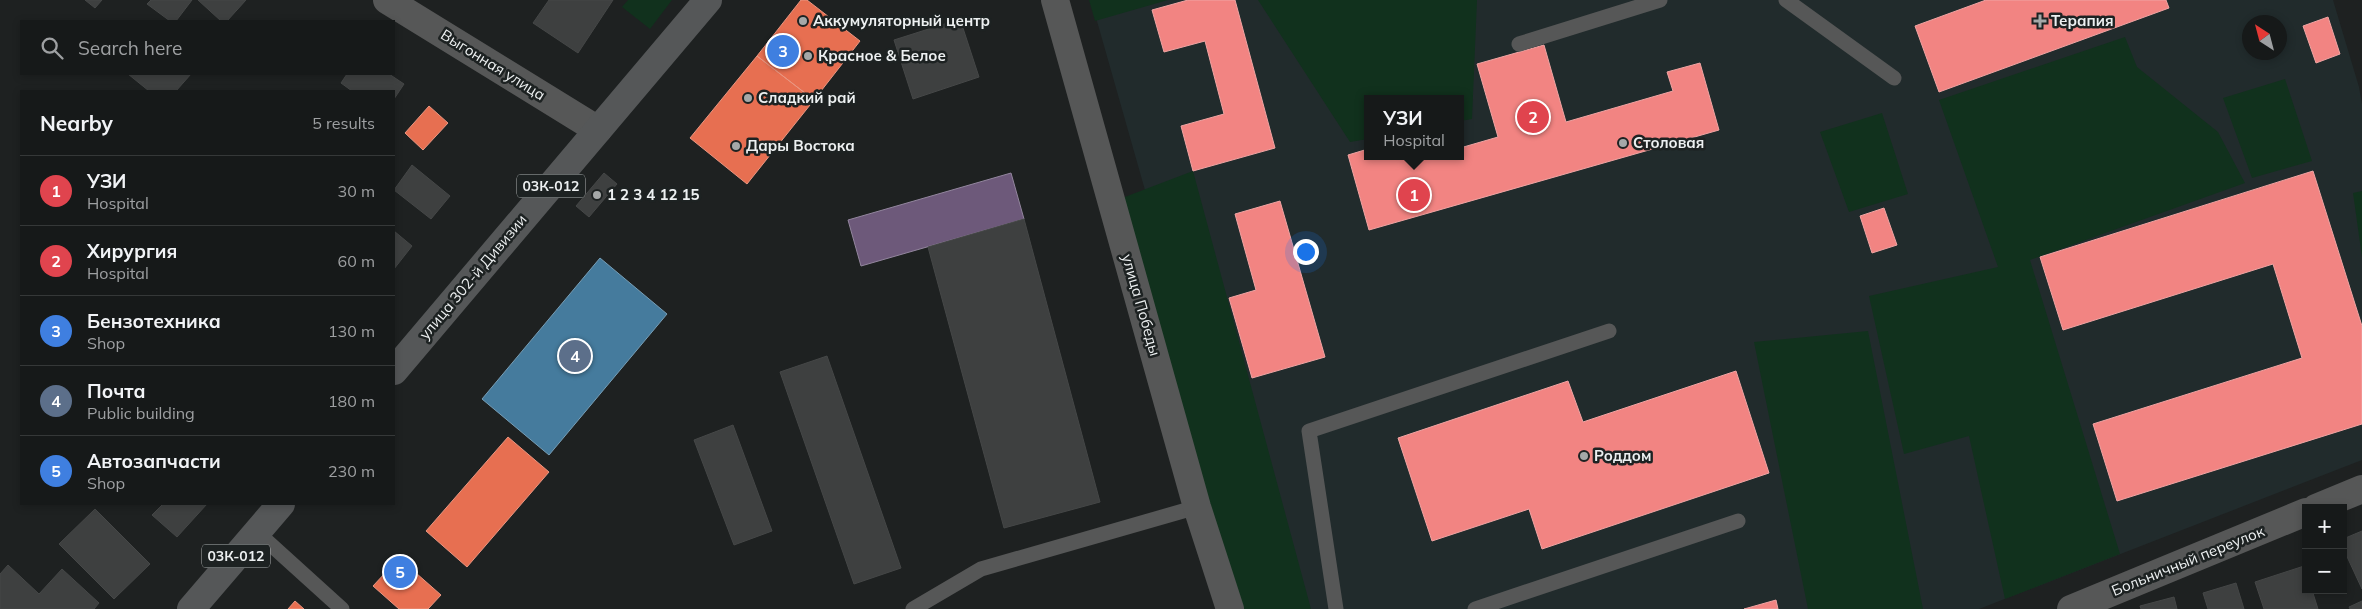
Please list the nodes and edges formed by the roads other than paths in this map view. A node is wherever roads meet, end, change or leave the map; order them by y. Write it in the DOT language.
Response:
graph roads {
  1 [pos="387,0"];
  2 [pos="708,0"];
  3 [pos="1055,0"];
  4 [pos="1660,0"];
  5 [pos="1786,0"];
  6 [pos="1519,44"];
  7 [pos="1894,78"];
  8 [pos="598,130"];
  9 [pos="1609,332"];
  10 [pos="395,370"];
  11 [pos="2362,489"];
  12 [pos="2326,504"];
  13 [pos="280,505"];
  14 [pos="1197,508"];
  15 [pos="2302,514"];
  16 [pos="1738,521"];
  17 [pos="256,532"];
  18 [pos="191,609"];
  19 [pos="342,609"];
  20 [pos="913,609"];
  21 [pos="1230,609"];
  22 [pos="1336,609"];
  23 [pos="1474,609"];
  24 [pos="2070,609"];
  1 -- 8 [label="street, Выгонная улица"];
  2 -- 8 [label="main road, улица 302-й Дивизии / 03К-012"];
  3 -- 14 [label="street, улица Победы"];
  4 -- 6 [label="lane"];
  5 -- 7 [label="lane"];
  8 -- 10 [label="main road, улица 302-й Дивизии / 03К-012"];
  9 -- 22 [label="lane"];
  11 -- 12 [label="street"];
  13 -- 17 [label="main road, 03К-012"];
  14 -- 20 [label="lane"];
  14 -- 21 [label="street, улица Победы"];
  15 -- 24 [label="street, Больничный переулок"];
  16 -- 23 [label="lane"];
  17 -- 18 [label="main road, 03К-012"];
  17 -- 19 [label="lane"];
}
